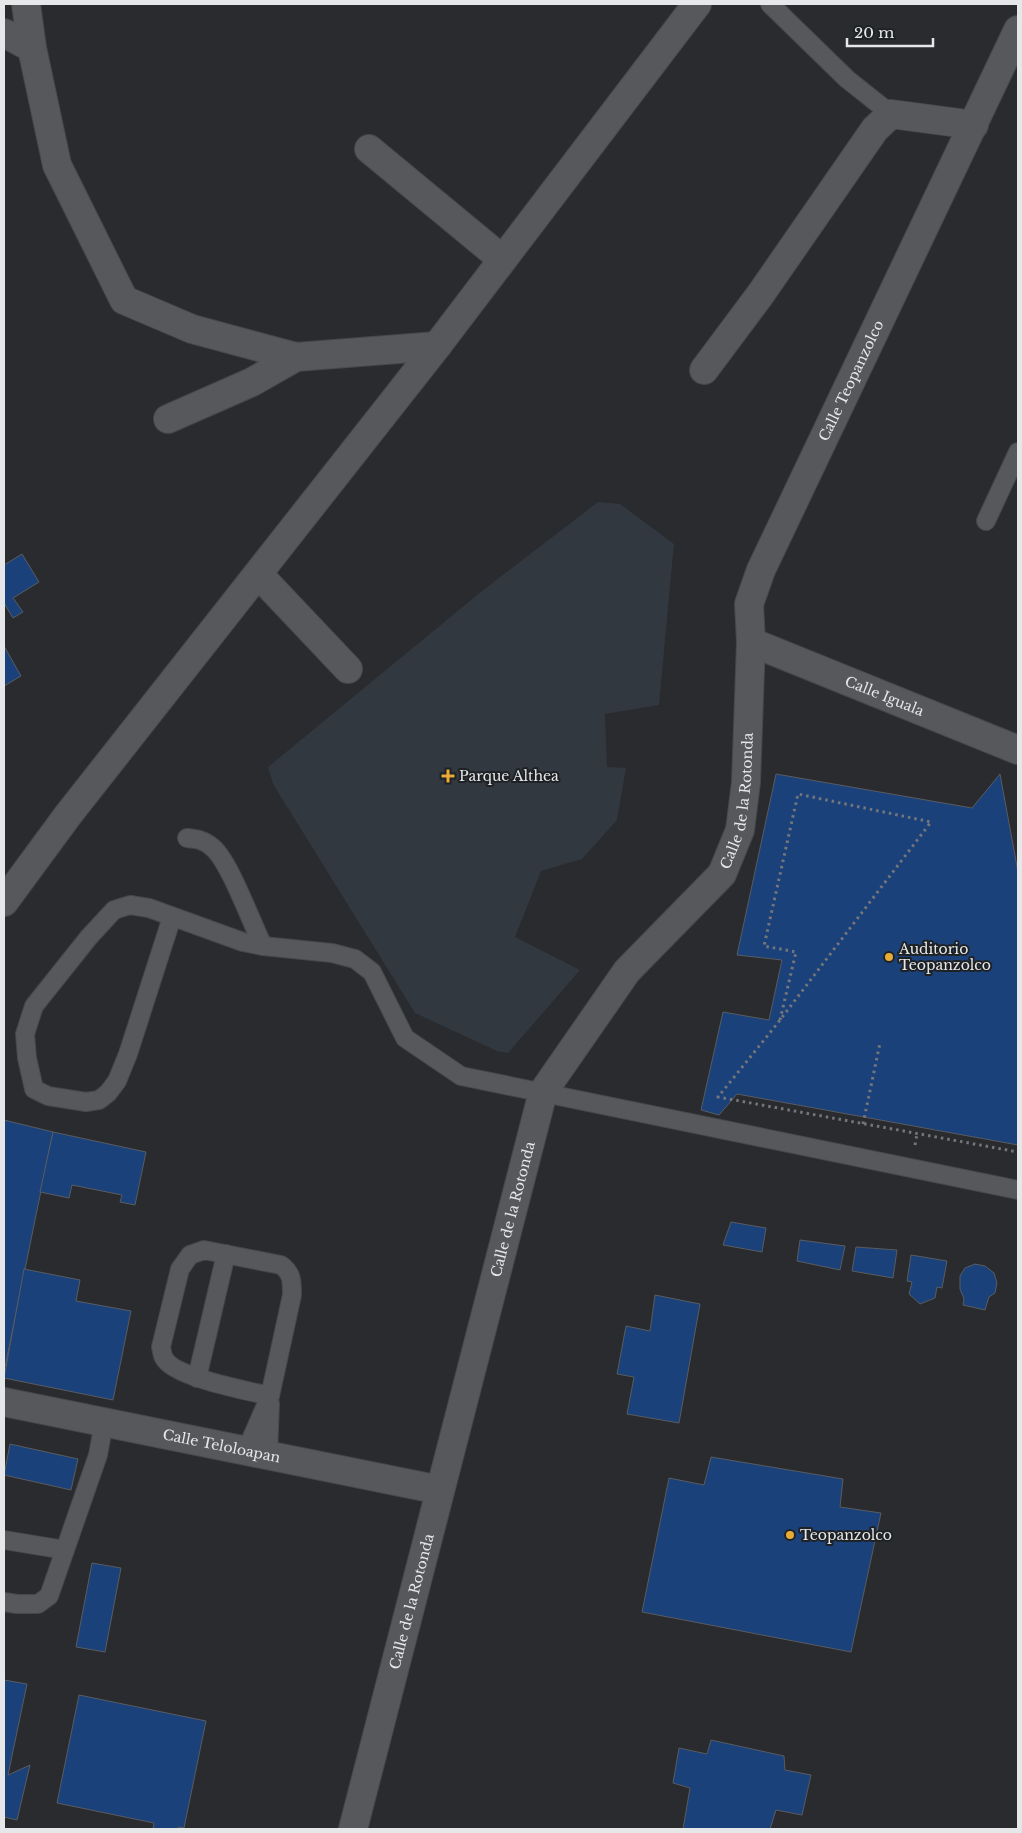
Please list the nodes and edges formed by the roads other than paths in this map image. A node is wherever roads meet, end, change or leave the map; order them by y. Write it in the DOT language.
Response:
graph roads {
  1 [pos="26,4"];
  2 [pos="696,4"];
  3 [pos="770,4"];
  4 [pos="1018,30"];
  5 [pos="4,33"];
  6 [pos="32,48"];
  7 [pos="891,114"];
  8 [pos="974,125"];
  9 [pos="369,149"];
  10 [pos="502,259"];
  11 [pos="437,346"];
  12 [pos="296,356"];
  13 [pos="704,370"];
  14 [pos="168,419"];
  15 [pos="1018,452"];
  16 [pos="986,521"];
  17 [pos="259,574"];
  18 [pos="751,642"];
  19 [pos="348,669"];
  20 [pos="1018,750"];
  21 [pos="187,838"];
  22 [pos="4,902"];
  23 [pos="172,917"];
  24 [pos="262,946"];
  25 [pos="543,1092"];
  26 [pos="1018,1190"];
  27 [pos="226,1254"];
  28 [pos="197,1378"];
  29 [pos="270,1396"];
  30 [pos="4,1402"];
  31 [pos="104,1422"];
  32 [pos="257,1453"];
  33 [pos="440,1490"];
  34 [pos="4,1540"];
  35 [pos="65,1550"];
  36 [pos="4,1602"];
  37 [pos="353,1829"];
  1 -- 6 [label="street"];
  2 -- 10 [label="street"];
  3 -- 7 [label="lane"];
  4 -- 8 [label="street, Calle Teopanzolco"];
  5 -- 6 [label="street"];
  6 -- 12 [label="street"];
  7 -- 8 [label="street"];
  7 -- 13 [label="street"];
  8 -- 18 [label="street, Calle Teopanzolco"];
  9 -- 10 [label="street"];
  10 -- 11 [label="street"];
  11 -- 12 [label="street"];
  11 -- 17 [label="street"];
  12 -- 14 [label="street"];
  15 -- 16 [label="lane"];
  17 -- 19 [label="street"];
  17 -- 22 [label="street"];
  18 -- 20 [label="street, Calle Iguala"];
  18 -- 25 [label="street, Calle de la Rotonda"];
  21 -- 24 [label="lane"];
  23 -- 23 [label="lane"];
  23 -- 24 [label="lane"];
  24 -- 25 [label="lane"];
  25 -- 26 [label="lane"];
  25 -- 33 [label="street, Calle de la Rotonda"];
  27 -- 28 [label="lane"];
  27 -- 28 [label="lane"];
  27 -- 29 [label="lane"];
  28 -- 29 [label="lane"];
  29 -- 32 [label="lane"];
  30 -- 31 [label="street, Calle Teloloapan"];
  31 -- 32 [label="street, Calle Teloloapan"];
  31 -- 35 [label="lane"];
  32 -- 33 [label="street, Calle Teloloapan"];
  33 -- 37 [label="street, Calle de la Rotonda"];
  34 -- 35 [label="lane"];
  35 -- 36 [label="lane"];
}
